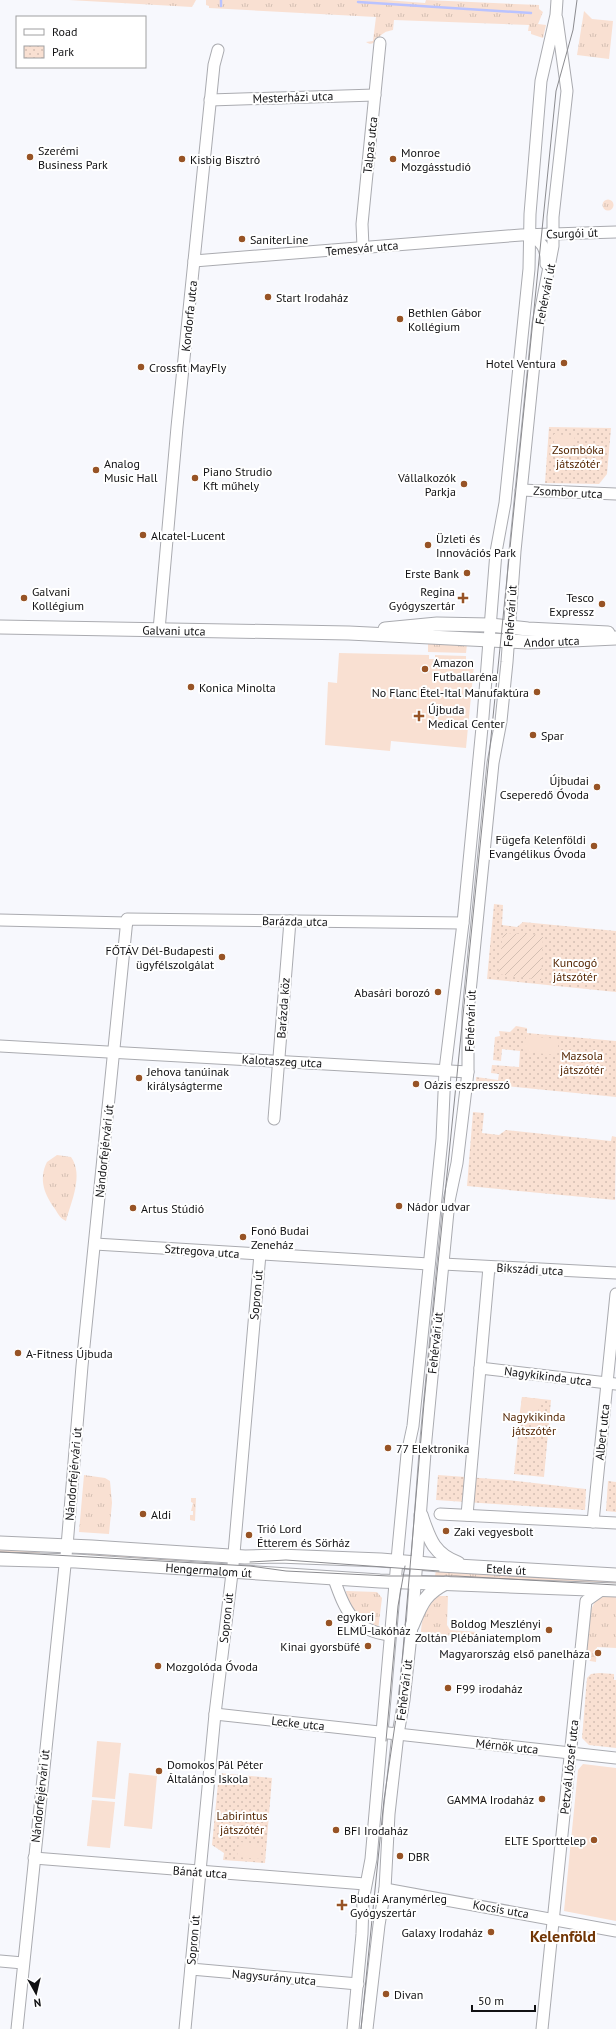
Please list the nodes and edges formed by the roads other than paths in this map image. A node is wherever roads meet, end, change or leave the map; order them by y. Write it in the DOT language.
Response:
graph roads {
  1 [pos="557,0"];
  2 [pos="556,15"];
  3 [pos="380,43"];
  4 [pos="218,50"];
  5 [pos="375,95"];
  6 [pos="210,100"];
  7 [pos="616,232"];
  8 [pos="529,234"];
  9 [pos="553,234"];
  10 [pos="363,247"];
  11 [pos="194,261"];
  12 [pos="545,290"];
  13 [pos="521,490"];
  14 [pos="616,494"];
  15 [pos="490,625"];
  16 [pos="510,627"];
  17 [pos="0,628"];
  18 [pos="158,630"];
  19 [pos="349,633"];
  20 [pos="616,636"];
  21 [pos="488,640"];
  22 [pos="509,642"];
  23 [pos="0,920"];
  24 [pos="127,921"];
  25 [pos="290,921"];
  26 [pos="463,923"];
  27 [pos="0,1046"];
  28 [pos="115,1052"];
  29 [pos="279,1062"];
  30 [pos="445,1070"];
  31 [pos="468,1072"];
  32 [pos="274,1119"];
  33 [pos="95,1244"];
  34 [pos="260,1254"];
  35 [pos="429,1264"];
  36 [pos="443,1264"];
  37 [pos="489,1267"];
  38 [pos="616,1273"];
  39 [pos="616,1294"];
  40 [pos="480,1368"];
  41 [pos="611,1383"];
  42 [pos="440,1514"];
  43 [pos="422,1515"];
  44 [pos="467,1515"];
  45 [pos="593,1522"];
  46 [pos="616,1523"];
  47 [pos="0,1543"];
  48 [pos="67,1546"];
  49 [pos="233,1556"];
  50 [pos="0,1559"];
  51 [pos="65,1561"];
  52 [pos="397,1561"];
  53 [pos="418,1563"];
  54 [pos="469,1566"];
  55 [pos="232,1572"];
  56 [pos="616,1575"];
  57 [pos="334,1579"];
  58 [pos="395,1582"];
  59 [pos="416,1582"];
  60 [pos="448,1583"];
  61 [pos="566,1588"];
  62 [pos="610,1590"];
  63 [pos="586,1600"];
  64 [pos="412,1626"];
  65 [pos="390,1635"];
  66 [pos="215,1714"];
  67 [pos="381,1732"];
  68 [pos="398,1734"];
  69 [pos="570,1753"];
  70 [pos="616,1758"];
  71 [pos="34,1858"];
  72 [pos="199,1872"];
  73 [pos="365,1884"];
  74 [pos="385,1889"];
  75 [pos="554,1919"];
  76 [pos="616,1931"];
  77 [pos="0,1961"];
  78 [pos="23,1963"];
  79 [pos="191,1969"];
  80 [pos="358,1984"];
  81 [pos="17,2029"];
  82 [pos="185,2029"];
  83 [pos="353,2029"];
  84 [pos="367,2029"];
  85 [pos="542,2029"];
  1 -- 2 [label="street, Fehérvári út"];
  2 -- 8 [label="street, Fehérvári út"];
  2 -- 9 [label="street, Fehérvári út"];
  3 -- 5 [label="street, Talpas utca"];
  4 -- 6 [label="street, Kondorfa utca"];
  5 -- 6 [label="street, Mesterházi utca"];
  5 -- 10 [label="street, Talpas utca"];
  6 -- 11 [label="street, Kondorfa utca"];
  7 -- 9 [label="street, Csurgói út"];
  8 -- 9 [label="street, Csurgói út"];
  8 -- 10 [label="street, Temesvár utca"];
  8 -- 12 [label="street"];
  8 -- 15 [label="street, Fehérvári út"];
  9 -- 12 [label="street, Fehérvári út"];
  10 -- 11 [label="street, Temesvár utca"];
  11 -- 18 [label="street, Kondorfa utca"];
  12 -- 13 [label="street, Fehérvári út"];
  13 -- 14 [label="street, Zsombor utca"];
  13 -- 16 [label="street, Fehérvári út"];
  15 -- 16 [label="main road, Andor utca"];
  15 -- 19 [label="main road, Galvani utca"];
  15 -- 21 [label="street, Fehérvári út"];
  16 -- 20 [label="main road, Andor utca"];
  16 -- 22 [label="street, Fehérvári út"];
  17 -- 18 [label="main road, Galvani utca"];
  18 -- 19 [label="main road, Galvani utca"];
  19 -- 21 [label="main road, Galvani utca"];
  20 -- 22 [label="main road, Andor utca"];
  21 -- 22 [label="main road, Andor utca"];
  21 -- 26 [label="street, Fehérvári út"];
  22 -- 31 [label="street, Fehérvári út"];
  23 -- 24 [label="street, Barázda utca"];
  24 -- 25 [label="street, Barázda utca"];
  24 -- 28 [label="street, Nándorfejérvári út"];
  25 -- 26 [label="street, Barázda utca"];
  25 -- 29 [label="street, Barázda köz"];
  26 -- 30 [label="street, Fehérvári út"];
  27 -- 28 [label="street, Kalotaszeg utca"];
  28 -- 29 [label="street, Kalotaszeg utca"];
  28 -- 33 [label="street, Nándorfejérvári út"];
  29 -- 30 [label="street, Kalotaszeg utca"];
  29 -- 32 [label="street, Barázda köz"];
  30 -- 31 [label="street, Kalotaszeg utca"];
  30 -- 35 [label="street, Fehérvári út"];
  31 -- 36 [label="street, Fehérvári út"];
  33 -- 34 [label="street, Sztregova utca"];
  33 -- 48 [label="street, Nándorfejérvári út"];
  34 -- 35 [label="street, Sztregova utca"];
  34 -- 49 [label="street, Sopron út"];
  35 -- 52 [label="street, Fehérvári út"];
  36 -- 37 [label="street, Bikszádi utca"];
  36 -- 43 [label="street, Fehérvári út"];
  37 -- 38 [label="street, Bikszádi utca"];
  37 -- 40 [label="street"];
  39 -- 41 [label="street, Albert utca"];
  40 -- 41 [label="street, Nagykikinda utca"];
  40 -- 44 [label="street"];
  41 -- 45 [label="street, Albert utca"];
  42 -- 44 [label="street"];
  43 -- 53 [label="street, Fehérvári út"];
  43 -- 54 [label="main road"];
  44 -- 45 [label="street"];
  45 -- 46 [label="street"];
  47 -- 48 [label="main road, Hengermalom út"];
  48 -- 49 [label="main road, Hengermalom út"];
  48 -- 51 [label="street, Nándorfejérvári út"];
  49 -- 52 [label="main road, Hengermalom út"];
  49 -- 55 [label="street, Sopron út"];
  50 -- 51 [label="main road, Hengermalom út"];
  51 -- 55 [label="main road, Hengermalom út"];
  51 -- 71 [label="street, Nándorfejérvári út"];
  52 -- 53 [label="main road, Etele út"];
  52 -- 58 [label="street, Fehérvári út"];
  53 -- 54 [label="main road, Etele út"];
  53 -- 59 [label="street, Fehérvári út"];
  54 -- 56 [label="main road, Etele út"];
  55 -- 57 [label="main road, Hengermalom út"];
  55 -- 66 [label="street, Sopron út"];
  57 -- 58 [label="main road, Hengermalom út"];
  57 -- 65 [label="street"];
  58 -- 59 [label="main road, Hengermalom út"];
  58 -- 65 [label="street, Fehérvári út"];
  59 -- 60 [label="main road, Etele út"];
  59 -- 64 [label="street, Fehérvári út"];
  60 -- 61 [label="main road, Etele út"];
  60 -- 64 [label="main road"];
  61 -- 62 [label="main road, Etele út"];
  61 -- 63 [label="street"];
  62 -- 63 [label="street"];
  63 -- 69 [label="street, Petzvál József utca"];
  64 -- 68 [label="street, Fehérvári út"];
  65 -- 67 [label="street, Fehérvári út"];
  66 -- 67 [label="street, Lecke utca"];
  66 -- 72 [label="street, Sopron út"];
  67 -- 68 [label="street, Lecke utca"];
  67 -- 73 [label="street, Fehérvári út"];
  68 -- 69 [label="street, Mérnök utca"];
  68 -- 74 [label="street, Fehérvári út"];
  69 -- 70 [label="street, Mérnök utca"];
  69 -- 75 [label="street, Petzvál József utca"];
  71 -- 72 [label="street, Bánát utca"];
  71 -- 78 [label="street, Nándorfejérvári út"];
  72 -- 73 [label="street, Bánát utca"];
  72 -- 79 [label="street, Sopron út"];
  73 -- 80 [label="street, Fehérvári út"];
  74 -- 75 [label="street, Kocsis utca"];
  74 -- 84 [label="street, Fehérvári út"];
  75 -- 76 [label="street, Kocsis utca"];
  75 -- 85 [label="street, Petzvál József utca"];
  77 -- 78 [label="street"];
  78 -- 81 [label="street, Nándorfejérvári út"];
  79 -- 80 [label="street, Nagysurány utca"];
  79 -- 82 [label="street, Sopron út"];
  80 -- 83 [label="street, Fehérvári út"];
}
